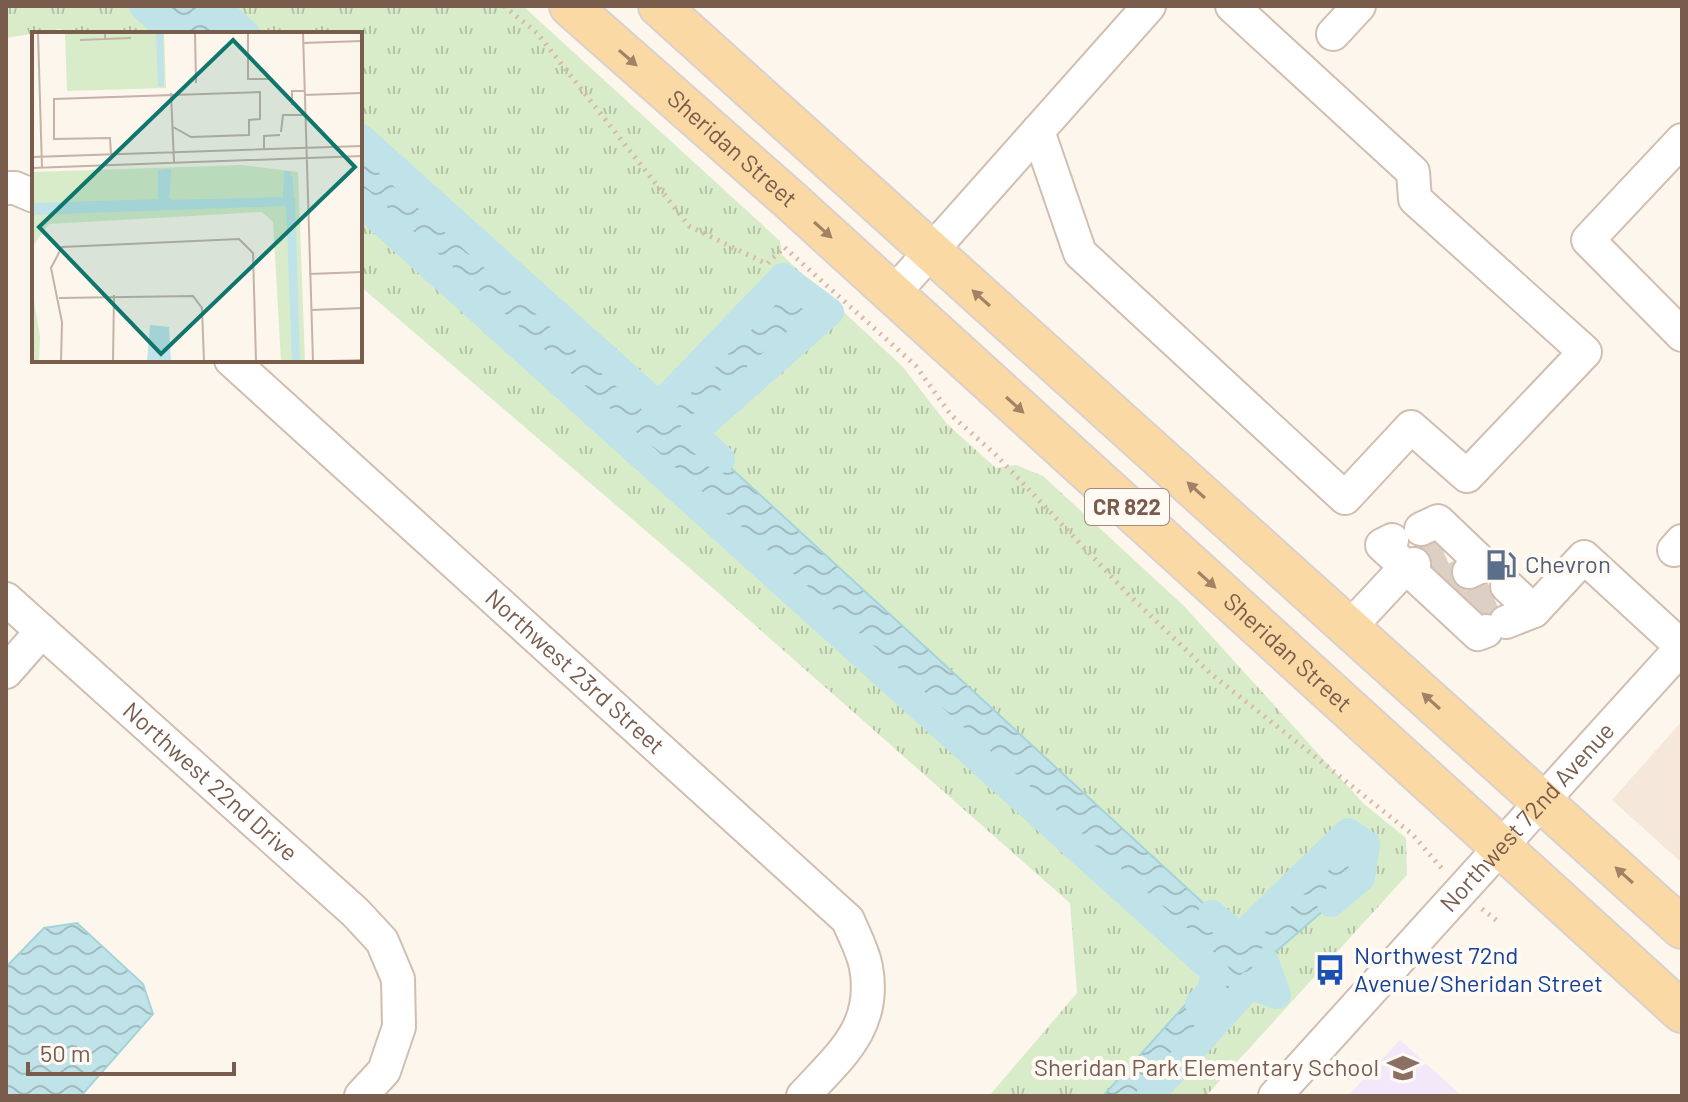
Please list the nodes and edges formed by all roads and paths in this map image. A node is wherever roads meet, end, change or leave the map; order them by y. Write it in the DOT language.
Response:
graph roads {
  1 [pos="504,6"];
  2 [pos="570,6"];
  3 [pos="659,6"];
  4 [pos="1149,6"];
  5 [pos="1232,6"];
  6 [pos="1359,6"];
  7 [pos="1333,34"];
  8 [pos="1038,131"];
  9 [pos="1682,140"];
  10 [pos="6,188"];
  11 [pos="32,195"];
  12 [pos="930,252"];
  13 [pos="893,294"];
  14 [pos="1682,335"];
  15 [pos="233,362"];
  16 [pos="1458,556"];
  17 [pos="1417,563"];
  18 [pos="6,599"];
  19 [pos="1349,628"];
  20 [pos="42,631"];
  21 [pos="1682,647"];
  22 [pos="6,672"];
  23 [pos="1541,801"];
  24 [pos="1500,847"];
  25 [pos="1460,891"];
  26 [pos="1500,923"];
  27 [pos="1682,928"];
  28 [pos="1682,1012"];
  29 [pos="361,1096"];
  30 [pos="803,1096"];
  31 [pos="1275,1096"];
  1 -- 25 [label="path"];
  2 -- 13 [label="main road, Sheridan Street / CR 822, one-way"];
  3 -- 12 [label="main road, CR 822"];
  4 -- 8 [label="street"];
  5 -- 8 [label="street"];
  6 -- 7 [label="street"];
  8 -- 12 [label="street"];
  9 -- 14 [label="street"];
  10 -- 11 [label="street"];
  12 -- 13 [label="street"];
  19 -- 12 [label="main road, CR 822, one-way"];
  13 -- 24 [label="main road, Sheridan Street / CR 822, one-way"];
  15 -- 30 [label="street, Northwest 23rd Street"];
  16 -- 17 [label="street"];
  17 -- 19 [label="street"];
  17 -- 21 [label="street"];
  18 -- 20 [label="street, Northwest 22nd Drive"];
  23 -- 19 [label="main road, CR 822, one-way"];
  20 -- 22 [label="street"];
  20 -- 29 [label="street, Northwest 22nd Drive"];
  21 -- 23 [label="street, Northwest 72nd Avenue"];
  23 -- 24 [label="street, Northwest 72nd Avenue"];
  27 -- 23 [label="main road, CR 822, one-way"];
  24 -- 25 [label="street, Northwest 72nd Avenue"];
  24 -- 28 [label="main road, Sheridan Street / CR 822"];
  25 -- 26 [label="path"];
  25 -- 31 [label="street, Northwest 72nd Avenue"];
}
